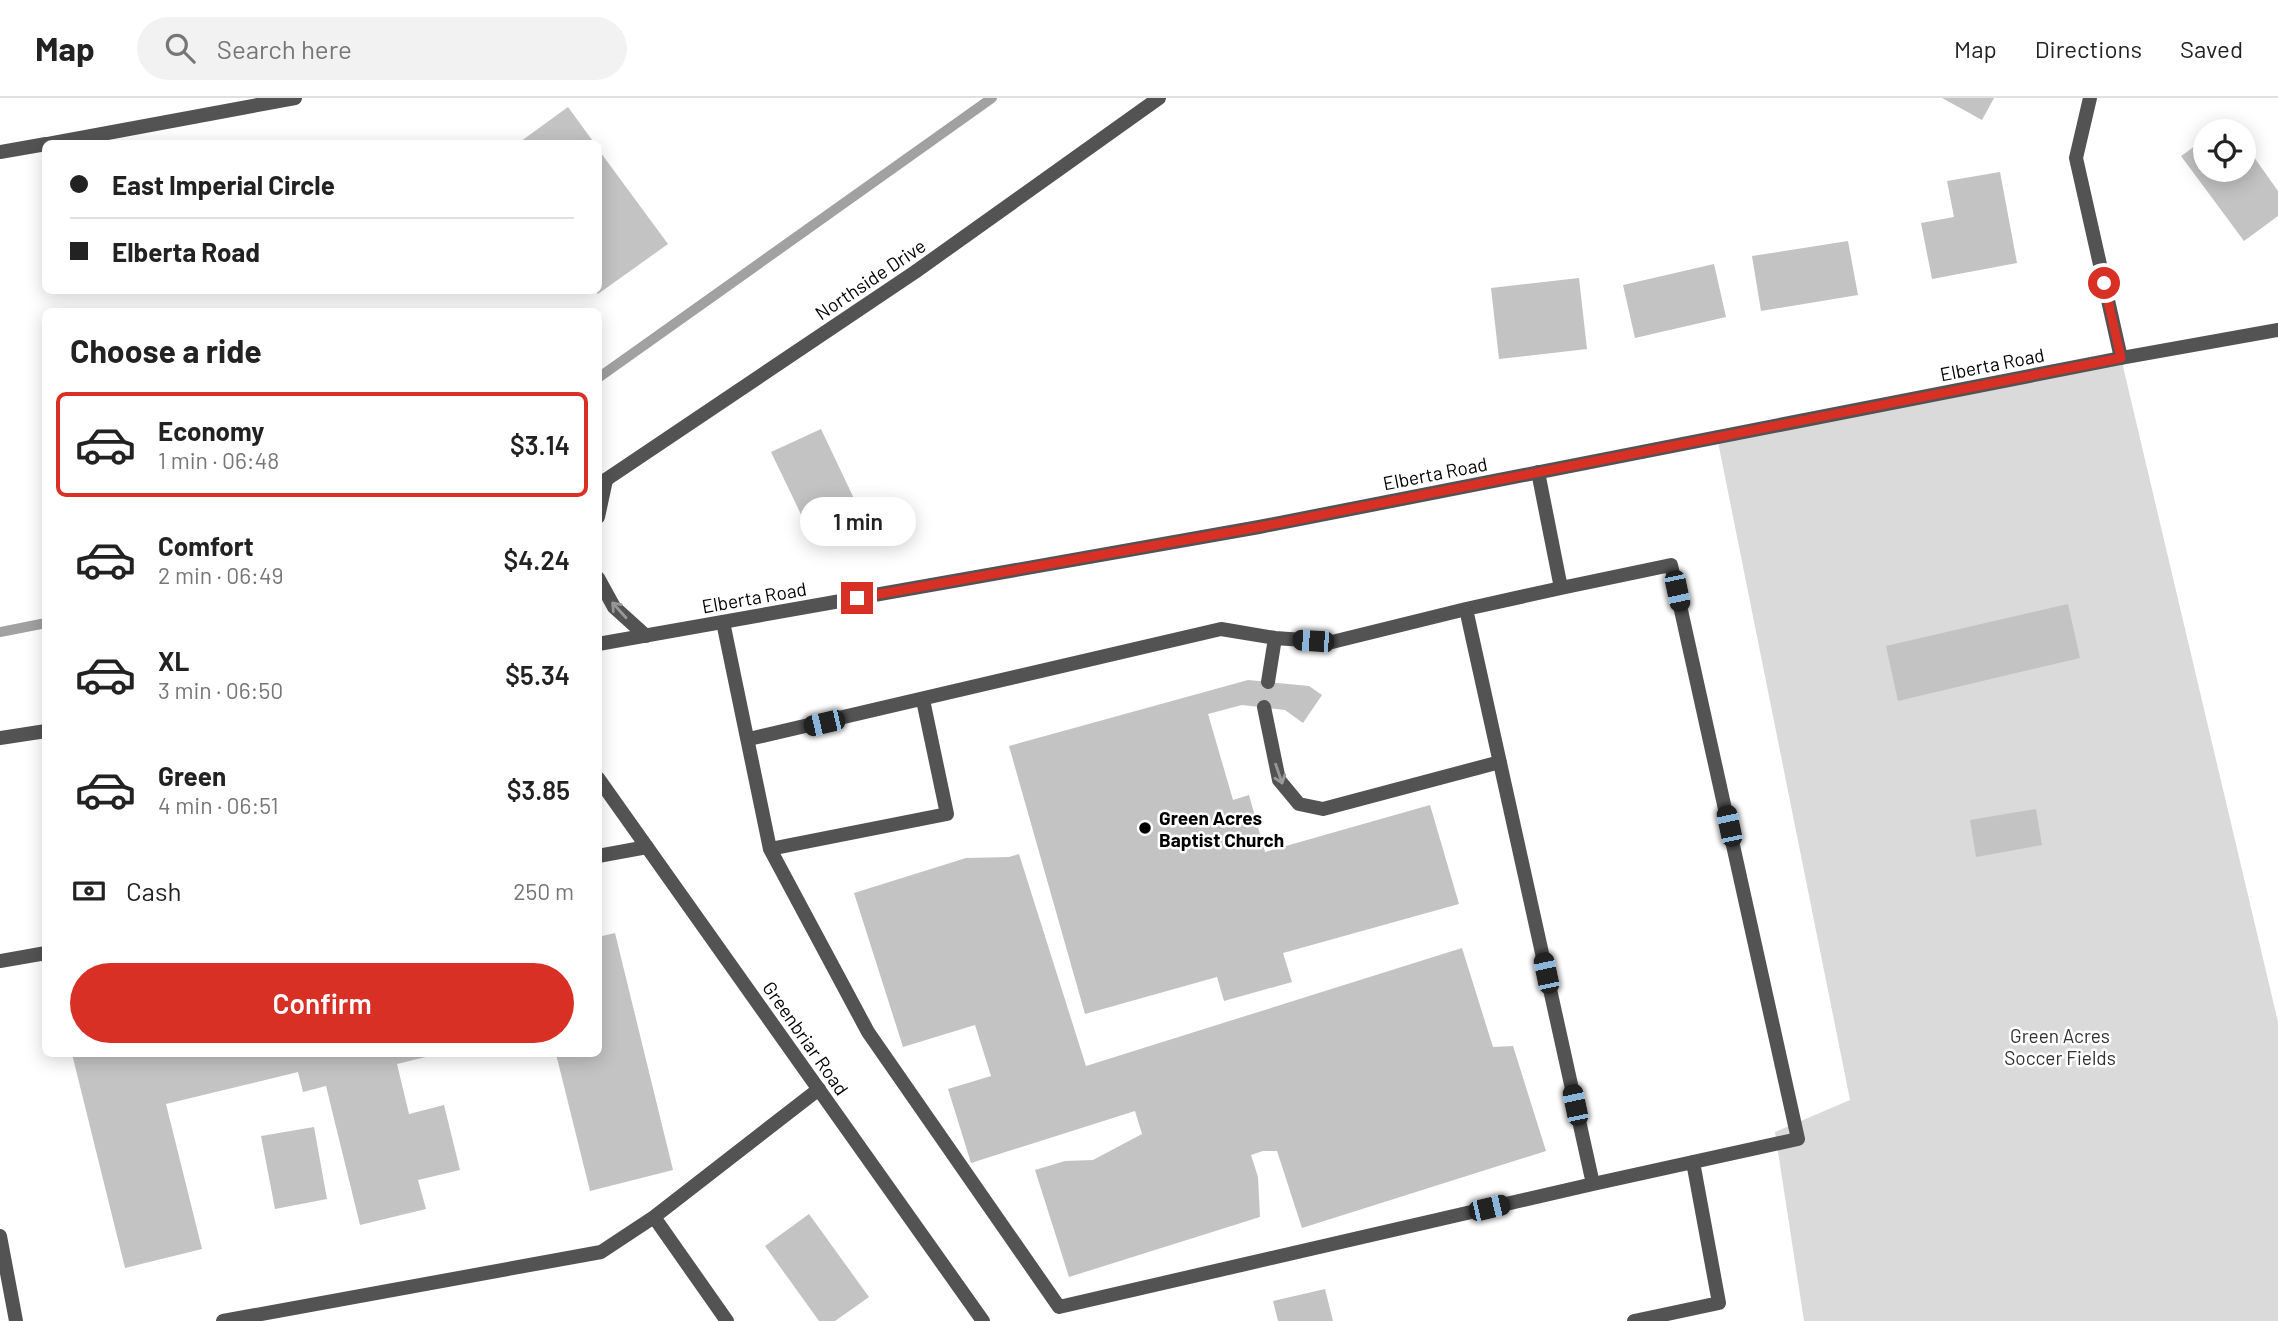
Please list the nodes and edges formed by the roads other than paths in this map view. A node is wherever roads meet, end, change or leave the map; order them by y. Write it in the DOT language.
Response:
graph roads {
  1 [pos="295,98"];
  2 [pos="1158,98"];
  3 [pos="2090,98"];
  4 [pos="69,140"];
  5 [pos="42,145"];
  6 [pos="0,152"];
  7 [pos="2278,330"];
  8 [pos="2121,358"];
  9 [pos="1538,472"];
  10 [pos="602,483"];
  11 [pos="602,585"];
  12 [pos="1561,588"];
  13 [pos="1466,609"];
  14 [pos="723,622"];
  15 [pos="646,636"];
  16 [pos="1275,638"];
  17 [pos="602,643"];
  18 [pos="1268,682"];
  19 [pos="923,700"];
  20 [pos="1265,707"];
  21 [pos="42,732"];
  22 [pos="0,738"];
  23 [pos="749,739"];
  24 [pos="1500,762"];
  25 [pos="602,784"];
  26 [pos="648,847"];
  27 [pos="770,849"];
  28 [pos="602,855"];
  29 [pos="42,954"];
  30 [pos="0,961"];
  31 [pos="818,1089"];
  32 [pos="1693,1162"];
  33 [pos="1593,1184"];
  34 [pos="654,1217"];
  35 [pos="0,1236"];
  36 [pos="16,1321"];
  37 [pos="223,1321"];
  38 [pos="727,1321"];
  39 [pos="983,1321"];
  40 [pos="1634,1321"];
  1 -- 4 [label="street"];
  2 -- 10 [label="street, Northside Drive"];
  3 -- 8 [label="street"];
  5 -- 6 [label="street"];
  7 -- 8 [label="street, Elberta Road"];
  8 -- 9 [label="street, Elberta Road"];
  9 -- 12 [label="street"];
  9 -- 14 [label="street, Elberta Road"];
  15 -- 11 [label="street, one-way"];
  12 -- 13 [label="street"];
  12 -- 32 [label="street"];
  13 -- 16 [label="street"];
  13 -- 24 [label="street"];
  14 -- 15 [label="street, Elberta Road"];
  14 -- 23 [label="street"];
  15 -- 17 [label="street, Elberta Road"];
  16 -- 18 [label="street"];
  16 -- 19 [label="street"];
  19 -- 23 [label="street"];
  19 -- 27 [label="street"];
  20 -- 24 [label="street, one-way"];
  21 -- 22 [label="street"];
  23 -- 27 [label="street"];
  24 -- 33 [label="street"];
  25 -- 26 [label="street, Greenbriar Road"];
  26 -- 28 [label="street"];
  26 -- 31 [label="street, Greenbriar Road"];
  27 -- 33 [label="street"];
  29 -- 30 [label="street"];
  31 -- 34 [label="street"];
  31 -- 39 [label="street, Greenbriar Road"];
  32 -- 33 [label="street"];
  32 -- 40 [label="street"];
  34 -- 37 [label="street"];
  34 -- 38 [label="street"];
  35 -- 36 [label="street"];
}
